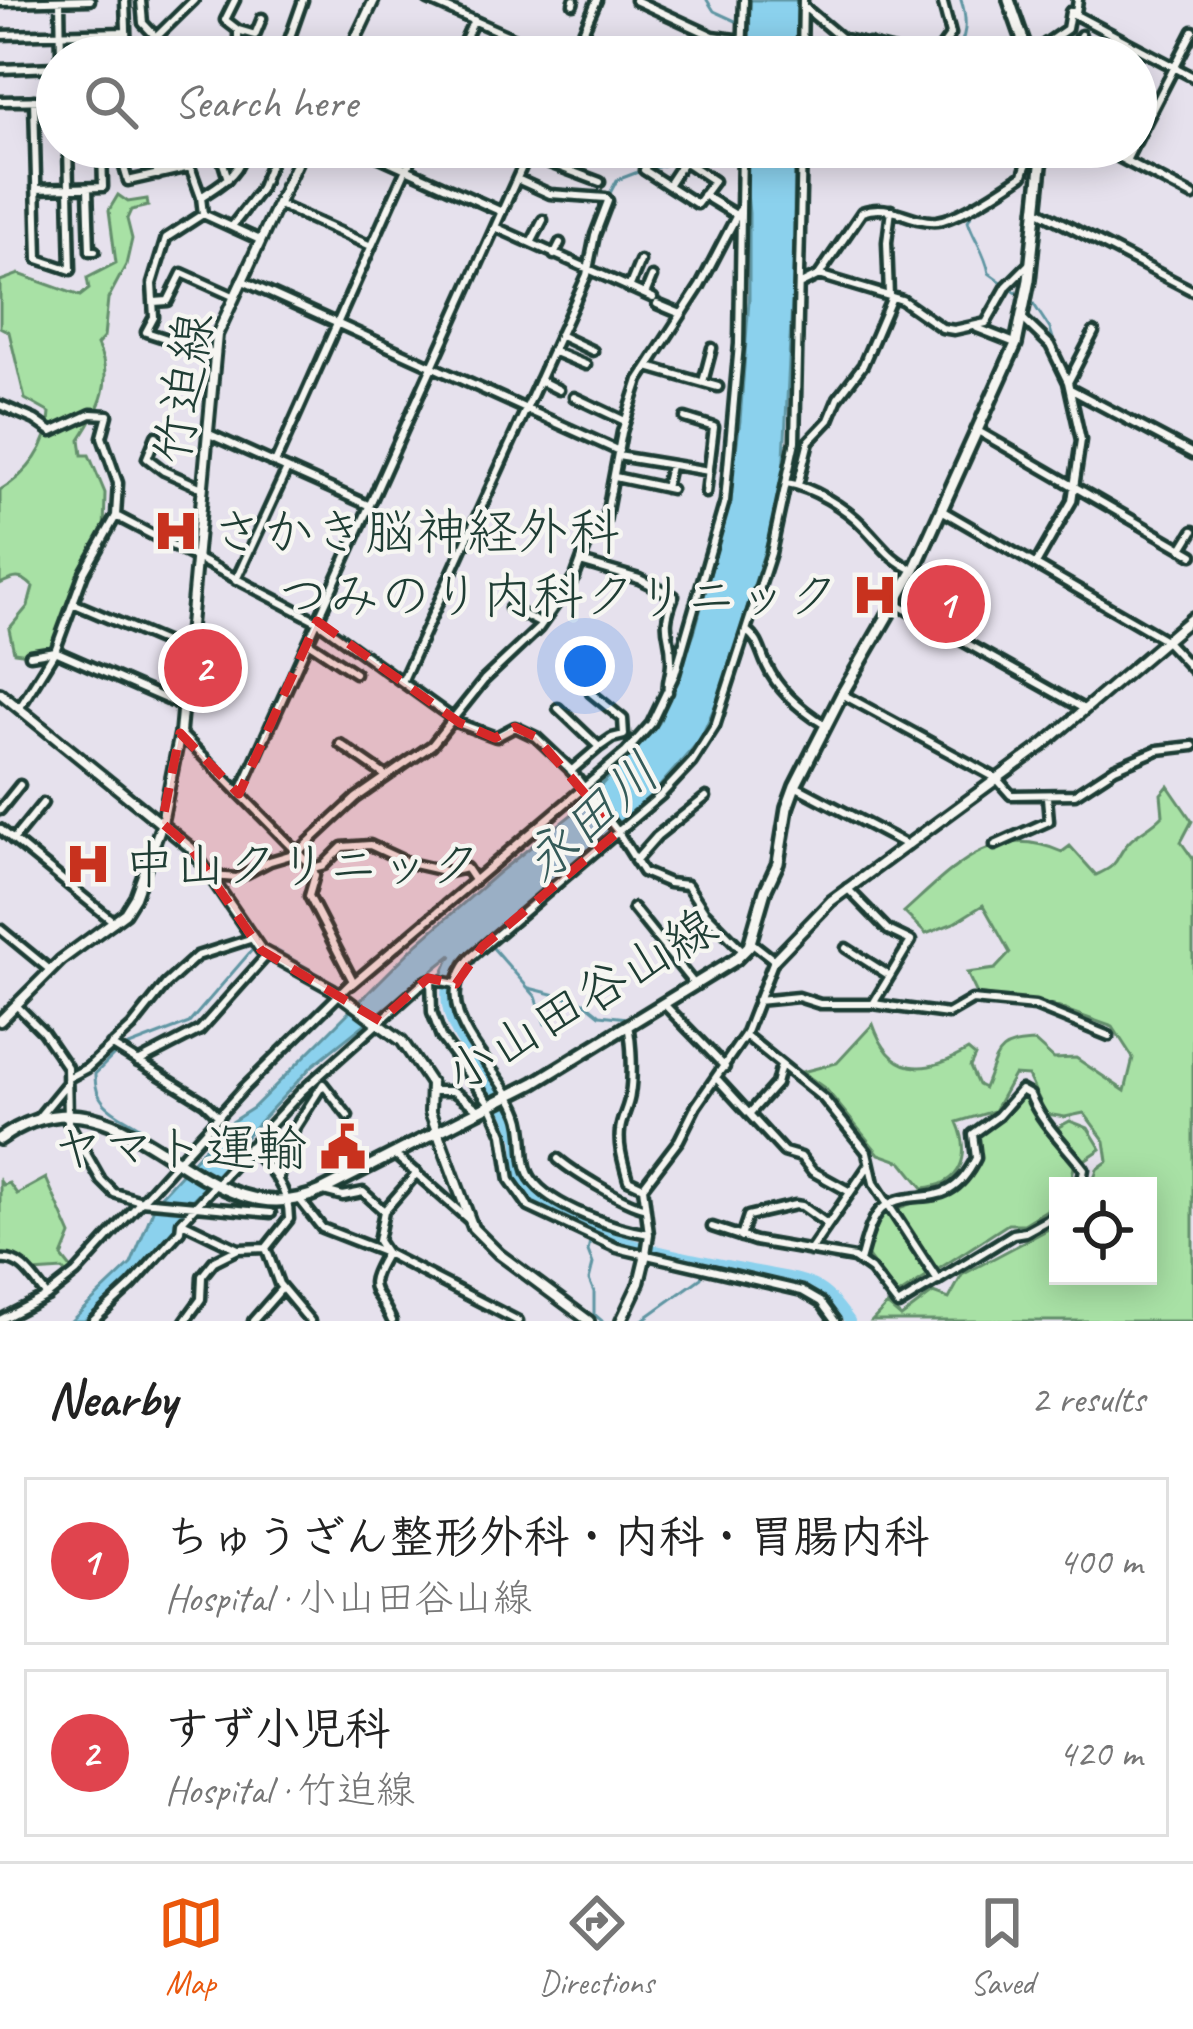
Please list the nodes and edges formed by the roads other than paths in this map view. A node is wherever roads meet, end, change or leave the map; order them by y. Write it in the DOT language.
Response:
graph roads {
  1 [pos="59,0"];
  2 [pos="90,0"];
  3 [pos="125,0"];
  4 [pos="194,0"];
  5 [pos="235,0"];
  6 [pos="303,0"];
  7 [pos="374,0"];
  8 [pos="428,0"];
  9 [pos="597,0"];
  10 [pos="635,0"];
  11 [pos="744,0"];
  12 [pos="941,0"];
  13 [pos="1009,0"];
  14 [pos="1078,0"];
  15 [pos="141,1"];
  16 [pos="0,2"];
  17 [pos="803,3"];
  18 [pos="1070,12"];
  19 [pos="262,18"];
  20 [pos="474,20"];
  21 [pos="238,31"];
  22 [pos="1193,31"];
  23 [pos="126,32"];
  24 [pos="60,34"];
  25 [pos="0,35"];
  26 [pos="126,36"];
  27 [pos="155,36"];
  28 [pos="159,36"];
  29 [pos="237,36"];
  30 [pos="290,36"];
  31 [pos="357,36"];
  32 [pos="467,36"];
  33 [pos="509,36"];
  34 [pos="581,36"];
  35 [pos="713,36"];
  36 [pos="742,36"];
  37 [pos="802,36"];
  38 [pos="839,36"];
  39 [pos="950,36"];
  40 [pos="1022,36"];
  41 [pos="1057,36"];
  42 [pos="1115,36"];
  43 [pos="1157,58"];
  44 [pos="36,67"];
  45 [pos="1174,67"];
  46 [pos="0,68"];
  47 [pos="1193,77"];
  48 [pos="34,100"];
  49 [pos="0,101"];
  50 [pos="1157,101"];
  51 [pos="69,168"];
  52 [pos="103,168"];
  53 [pos="124,168"];
  54 [pos="156,168"];
  55 [pos="186,168"];
  56 [pos="190,168"];
  57 [pos="225,168"];
  58 [pos="238,168"];
  59 [pos="269,168"];
  60 [pos="294,168"];
  61 [pos="522,168"];
  62 [pos="568,168"];
  63 [pos="645,168"];
  64 [pos="679,168"];
  65 [pos="694,168"];
  66 [pos="741,168"];
  67 [pos="802,168"];
  68 [pos="1026,168"];
  69 [pos="1036,168"];
  70 [pos="1139,168"];
  71 [pos="406,169"];
  72 [pos="158,176"];
  73 [pos="228,179"];
  74 [pos="517,179"];
  75 [pos="600,182"];
  76 [pos="668,185"];
  77 [pos="69,188"];
  78 [pos="88,188"];
  79 [pos="36,189"];
  80 [pos="704,195"];
  81 [pos="1193,196"];
  82 [pos="201,197"];
  83 [pos="277,204"];
  84 [pos="1035,209"];
  85 [pos="892,210"];
  86 [pos="502,212"];
  87 [pos="738,212"];
  88 [pos="203,214"];
  89 [pos="543,220"];
  90 [pos="233,225"];
  91 [pos="495,227"];
  92 [pos="260,240"];
  93 [pos="560,243"];
  94 [pos="531,244"];
  95 [pos="371,247"];
  96 [pos="94,251"];
  97 [pos="554,255"];
  98 [pos="640,261"];
  99 [pos="1029,265"];
  100 [pos="587,270"];
  101 [pos="622,272"];
  102 [pos="819,275"];
  103 [pos="652,277"];
  104 [pos="241,280"];
  105 [pos="617,283"];
  106 [pos="801,284"];
  107 [pos="629,288"];
  108 [pos="1193,292"];
  109 [pos="233,296"];
  110 [pos="890,297"];
  111 [pos="652,299"];
  112 [pos="154,302"];
  113 [pos="682,315"];
  114 [pos="1022,318"];
  115 [pos="337,323"];
  116 [pos="973,327"];
  117 [pos="1094,332"];
  118 [pos="559,335"];
  119 [pos="1016,344"];
  120 [pos="712,348"];
  121 [pos="552,351"];
  122 [pos="593,351"];
  123 [pos="214,354"];
  124 [pos="586,364"];
  125 [pos="432,367"];
  126 [pos="647,368"];
  127 [pos="539,380"];
  128 [pos="703,382"];
  129 [pos="1069,385"];
  130 [pos="718,387"];
  131 [pos="559,390"];
  132 [pos="574,397"];
  133 [pos="0,405"];
  134 [pos="525,409"];
  135 [pos="685,418"];
  136 [pos="626,421"];
  137 [pos="978,430"];
  138 [pos="207,433"];
  139 [pos="156,436"];
  140 [pos="618,454"];
  141 [pos="1193,454"];
  142 [pos="275,463"];
  143 [pos="670,466"];
  144 [pos="287,469"];
  145 [pos="709,471"];
  146 [pos="615,477"];
  147 [pos="788,483"];
  148 [pos="798,485"];
  149 [pos="202,488"];
  150 [pos="1075,488"];
  151 [pos="706,493"];
  152 [pos="369,506"];
  153 [pos="943,511"];
  154 [pos="116,515"];
  155 [pos="1193,531"];
  156 [pos="1183,549"];
  157 [pos="1193,555"];
  158 [pos="196,559"];
  159 [pos="581,562"];
  160 [pos="1036,564"];
  161 [pos="914,571"];
  162 [pos="236,580"];
  163 [pos="74,604"];
  164 [pos="896,604"];
  165 [pos="510,608"];
  166 [pos="1193,617"];
  167 [pos="317,621"];
  168 [pos="542,624"];
  169 [pos="747,631"];
  170 [pos="1164,639"];
  171 [pos="308,642"];
  172 [pos="56,651"];
  173 [pos="188,652"];
  174 [pos="30,655"];
  175 [pos="228,658"];
  176 [pos="1193,670"];
  177 [pos="355,673"];
  178 [pos="185,678"];
  179 [pos="402,682"];
  180 [pos="668,692"];
  181 [pos="0,693"];
  182 [pos="591,693"];
  183 [pos="842,694"];
  184 [pos="183,706"];
  185 [pos="558,708"];
  186 [pos="19,709"];
  187 [pos="1084,709"];
  188 [pos="454,721"];
  189 [pos="825,724"];
  190 [pos="180,733"];
  191 [pos="340,744"];
  192 [pos="1193,746"];
  193 [pos="599,747"];
  194 [pos="571,771"];
  195 [pos="387,777"];
  196 [pos="996,778"];
  197 [pos="20,784"];
  198 [pos="795,786"];
  199 [pos="584,790"];
  200 [pos="239,793"];
  201 [pos="706,797"];
  202 [pos="1047,797"];
  203 [pos="43,803"];
  204 [pos="0,810"];
  205 [pos="162,824"];
  206 [pos="0,829"];
  207 [pos="618,832"];
  208 [pos="13,840"];
  209 [pos="907,845"];
  210 [pos="995,845"];
  211 [pos="297,853"];
  212 [pos="635,861"];
  213 [pos="313,868"];
  214 [pos="212,876"];
  215 [pos="474,880"];
  216 [pos="847,888"];
  217 [pos="633,908"];
  218 [pos="114,922"];
  219 [pos="0,929"];
  220 [pos="250,939"];
  221 [pos="748,947"];
  222 [pos="846,948"];
  223 [pos="266,955"];
  224 [pos="774,960"];
  225 [pos="50,970"];
  226 [pos="890,976"];
  227 [pos="431,979"];
  228 [pos="457,984"];
  229 [pos="694,984"];
  230 [pos="351,985"];
  231 [pos="343,996"];
  232 [pos="757,1001"];
  233 [pos="663,1003"];
  234 [pos="873,1004"];
  235 [pos="16,1005"];
  236 [pos="0,1021"];
  237 [pos="380,1021"];
  238 [pos="628,1026"];
  239 [pos="745,1035"];
  240 [pos="1109,1036"];
  241 [pos="111,1045"];
  242 [pos="138,1062"];
  243 [pos="781,1065"];
  244 [pos="725,1067"];
  245 [pos="69,1079"];
  246 [pos="718,1079"];
  247 [pos="432,1091"];
  248 [pos="509,1095"];
  249 [pos="487,1106"];
  250 [pos="67,1112"];
  251 [pos="750,1113"];
  252 [pos="348,1116"];
  253 [pos="39,1117"];
  254 [pos="219,1117"];
  255 [pos="438,1130"];
  256 [pos="1,1136"];
  257 [pos="249,1147"];
  258 [pos="394,1154"];
  259 [pos="558,1159"];
  260 [pos="177,1161"];
  261 [pos="870,1162"];
  262 [pos="417,1174"];
  263 [pos="1085,1177"];
  264 [pos="278,1179"];
  265 [pos="216,1184"];
  266 [pos="643,1187"];
  267 [pos="322,1191"];
  268 [pos="850,1192"];
  269 [pos="249,1200"];
  270 [pos="141,1201"];
  271 [pos="294,1201"];
  272 [pos="889,1204"];
  273 [pos="197,1207"];
  274 [pos="643,1207"];
  275 [pos="384,1210"];
  276 [pos="246,1213"];
  277 [pos="272,1213"];
  278 [pos="468,1219"];
  279 [pos="1049,1219"];
  280 [pos="181,1222"];
  281 [pos="827,1224"];
  282 [pos="712,1227"];
  283 [pos="648,1236"];
  284 [pos="740,1237"];
  285 [pos="266,1247"];
  286 [pos="238,1249"];
  287 [pos="810,1251"];
  288 [pos="386,1253"];
  289 [pos="646,1256"];
  290 [pos="0,1260"];
  291 [pos="860,1261"];
  292 [pos="938,1281"];
  293 [pos="282,1287"];
  294 [pos="46,1296"];
  295 [pos="0,1320"];
  296 [pos="514,1320"];
  297 [pos="624,1320"];
  298 [pos="93,1321"];
  299 [pos="185,1321"];
  300 [pos="253,1321"];
  301 [pos="310,1321"];
  302 [pos="392,1321"];
  303 [pos="589,1321"];
  304 [pos="836,1321"];
  1 -- 2 [label="street"];
  1 -- 16 [label="street"];
  1 -- 24 [label="street"];
  3 -- 23 [label="street"];
  4 -- 28 [label="street"];
  5 -- 21 [label="street"];
  6 -- 30 [label="street"];
  7 -- 31 [label="street"];
  8 -- 20 [label="street"];
  9 -- 34 [label="street"];
  10 -- 35 [label="street"];
  11 -- 36 [label="street"];
  12 -- 39 [label="street"];
  13 -- 40 [label="main road"];
  14 -- 18 [label="street"];
  15 -- 27 [label="street"];
  17 -- 37 [label="street"];
  17 -- 38 [label="street"];
  18 -- 41 [label="street"];
  18 -- 42 [label="street"];
  19 -- 21 [label="street"];
  20 -- 32 [label="street"];
  20 -- 33 [label="street"];
  21 -- 29 [label="street"];
  22 -- 45 [label="street"];
  23 -- 24 [label="street"];
  23 -- 26 [label="street"];
  24 -- 25 [label="street"];
  43 -- 45 [label="street"];
  44 -- 46 [label="street"];
  45 -- 47 [label="street"];
  45 -- 50 [label="street"];
  48 -- 49 [label="street"];
  48 -- 79 [label="street"];
  51 -- 77 [label="street"];
  52 -- 78 [label="street"];
  53 -- 72 [label="street"];
  54 -- 72 [label="street"];
  55 -- 72 [label="street"];
  56 -- 82 [label="street"];
  57 -- 73 [label="street"];
  58 -- 73 [label="street"];
  59 -- 90 [label="street"];
  60 -- 83 [label="street, 竹迫線"];
  61 -- 74 [label="street"];
  62 -- 75 [label="street"];
  63 -- 76 [label="street"];
  64 -- 76 [label="street"];
  65 -- 80 [label="street"];
  66 -- 87 [label="street"];
  67 -- 106 [label="street"];
  68 -- 85 [label="street"];
  69 -- 84 [label="main road, 小山田谷山線"];
  70 -- 81 [label="street"];
  71 -- 86 [label="street"];
  71 -- 95 [label="street"];
  73 -- 82 [label="street"];
  74 -- 86 [label="street"];
  74 -- 100 [label="street"];
  76 -- 80 [label="street"];
  77 -- 78 [label="street"];
  77 -- 79 [label="street"];
  77 -- 79 [label="street"];
  78 -- 96 [label="street"];
  80 -- 87 [label="street"];
  82 -- 88 [label="street"];
  83 -- 92 [label="street, 竹迫線"];
  83 -- 95 [label="street"];
  84 -- 99 [label="main road, 小山田谷山線"];
  84 -- 108 [label="street"];
  85 -- 102 [label="street"];
  85 -- 110 [label="street"];
  86 -- 91 [label="street"];
  87 -- 113 [label="street"];
  87 -- 180 [label="street"];
  88 -- 90 [label="street"];
  88 -- 112 [label="street"];
  89 -- 94 [label="street"];
  90 -- 92 [label="street"];
  91 -- 94 [label="street"];
  91 -- 125 [label="street"];
  92 -- 104 [label="street, 竹迫線"];
  93 -- 97 [label="street"];
  94 -- 97 [label="street"];
  95 -- 115 [label="street"];
  97 -- 100 [label="street"];
  98 -- 107 [label="street"];
  99 -- 114 [label="main road, 小山田谷山線"];
  99 -- 116 [label="street"];
  100 -- 105 [label="street"];
  100 -- 118 [label="street"];
  101 -- 105 [label="street"];
  102 -- 106 [label="street"];
  102 -- 110 [label="street"];
  103 -- 111 [label="street"];
  104 -- 109 [label="street, 竹迫線"];
  104 -- 115 [label="street"];
  105 -- 107 [label="street"];
  106 -- 147 [label="street"];
  107 -- 111 [label="street"];
  109 -- 112 [label="street"];
  109 -- 123 [label="street, 竹迫線"];
  110 -- 116 [label="street"];
  110 -- 148 [label="street"];
  111 -- 113 [label="street"];
  112 -- 123 [label="street"];
  113 -- 126 [label="street"];
  114 -- 119 [label="main road, 小山田谷山線"];
  114 -- 129 [label="street"];
  115 -- 125 [label="street"];
  115 -- 142 [label="street"];
  116 -- 119 [label="street"];
  117 -- 129 [label="street"];
  118 -- 121 [label="street"];
  118 -- 122 [label="street"];
  119 -- 137 [label="main road, 小山田谷山線"];
  120 -- 128 [label="street"];
  121 -- 124 [label="street"];
  121 -- 127 [label="street"];
  123 -- 138 [label="street, 竹迫線"];
  125 -- 134 [label="street"];
  125 -- 152 [label="street"];
  126 -- 128 [label="street"];
  126 -- 136 [label="street"];
  127 -- 131 [label="street"];
  127 -- 134 [label="street"];
  128 -- 130 [label="street"];
  129 -- 141 [label="street"];
  129 -- 150 [label="street"];
  132 -- 136 [label="street"];
  133 -- 154 [label="street"];
  134 -- 140 [label="street"];
  134 -- 179 [label="street"];
  135 -- 145 [label="street"];
  136 -- 140 [label="street"];
  137 -- 150 [label="street"];
  137 -- 153 [label="main road, 小山田谷山線"];
  138 -- 142 [label="street"];
  138 -- 149 [label="street, 竹迫線"];
  139 -- 149 [label="street"];
  140 -- 143 [label="street"];
  140 -- 146 [label="street"];
  142 -- 144 [label="street"];
  143 -- 145 [label="street"];
  143 -- 146 [label="street"];
  144 -- 152 [label="street"];
  144 -- 162 [label="street"];
  145 -- 151 [label="street"];
  146 -- 159 [label="street"];
  147 -- 148 [label="street"];
  147 -- 169 [label="street"];
  148 -- 161 [label="street"];
  149 -- 158 [label="street, 竹迫線"];
  150 -- 156 [label="street"];
  150 -- 160 [label="street"];
  152 -- 167 [label="street"];
  153 -- 160 [label="street"];
  153 -- 161 [label="main road, 小山田谷山線"];
  154 -- 158 [label="street"];
  154 -- 163 [label="street"];
  155 -- 156 [label="street"];
  156 -- 157 [label="street"];
  158 -- 162 [label="street"];
  158 -- 173 [label="street, 竹迫線"];
  159 -- 168 [label="street"];
  159 -- 180 [label="street"];
  160 -- 170 [label="street"];
  161 -- 164 [label="main road, 小山田谷山線"];
  162 -- 167 [label="street"];
  163 -- 172 [label="street"];
  163 -- 173 [label="street"];
  164 -- 183 [label="main road, 小山田谷山線"];
  164 -- 187 [label="street"];
  165 -- 168 [label="street"];
  166 -- 170 [label="street"];
  167 -- 171 [label="street"];
  167 -- 179 [label="street"];
  168 -- 188 [label="street"];
  169 -- 189 [label="street"];
  169 -- 207 [label="street"];
  170 -- 176 [label="street"];
  170 -- 187 [label="street"];
  171 -- 177 [label="street"];
  171 -- 200 [label="street"];
  172 -- 174 [label="street"];
  172 -- 184 [label="street"];
  172 -- 186 [label="street"];
  173 -- 178 [label="street, 竹迫線"];
  175 -- 178 [label="street"];
  178 -- 184 [label="street, 竹迫線"];
  179 -- 188 [label="street"];
  180 -- 199 [label="street"];
  181 -- 186 [label="street"];
  182 -- 193 [label="street"];
  183 -- 189 [label="main road, 小山田谷山線"];
  183 -- 196 [label="street"];
  184 -- 190 [label="street, 竹迫線"];
  185 -- 193 [label="street"];
  186 -- 205 [label="street"];
  187 -- 196 [label="street"];
  188 -- 194 [label="street"];
  188 -- 195 [label="street"];
  189 -- 198 [label="main road, 小山田谷山線"];
  190 -- 200 [label="street"];
  190 -- 205 [label="street, 竹迫線"];
  191 -- 195 [label="street"];
  192 -- 202 [label="street"];
  193 -- 194 [label="street"];
  194 -- 199 [label="street"];
  195 -- 211 [label="street"];
  196 -- 202 [label="street"];
  196 -- 209 [label="street"];
  197 -- 204 [label="street"];
  198 -- 209 [label="street"];
  198 -- 221 [label="main road, 小山田谷山線"];
  199 -- 207 [label="street"];
  199 -- 215 [label="street"];
  200 -- 211 [label="street"];
  201 -- 212 [label="street"];
  202 -- 210 [label="street"];
  203 -- 208 [label="street"];
  205 -- 214 [label="street"];
  205 -- 218 [label="street, 竹迫線"];
  206 -- 208 [label="street"];
  207 -- 212 [label="street"];
  207 -- 228 [label="street"];
  208 -- 218 [label="street"];
  209 -- 216 [label="street"];
  211 -- 213 [label="street"];
  211 -- 214 [label="street"];
  212 -- 221 [label="street"];
  213 -- 215 [label="street"];
  213 -- 230 [label="street"];
  214 -- 220 [label="street"];
  215 -- 230 [label="street"];
  216 -- 224 [label="street"];
  216 -- 226 [label="street"];
  217 -- 229 [label="street"];
  218 -- 225 [label="street, 竹迫線"];
  219 -- 225 [label="street"];
  220 -- 223 [label="street"];
  220 -- 241 [label="street"];
  221 -- 224 [label="street"];
  221 -- 229 [label="main road, 小山田谷山線"];
  222 -- 226 [label="street"];
  223 -- 231 [label="street"];
  223 -- 242 [label="street"];
  224 -- 232 [label="street"];
  225 -- 235 [label="street, 竹迫線"];
  226 -- 234 [label="street"];
  227 -- 228 [label="street"];
  227 -- 237 [label="street"];
  227 -- 249 [label="street"];
  228 -- 248 [label="street"];
  229 -- 233 [label="main road, 小山田谷山線"];
  230 -- 231 [label="street"];
  231 -- 237 [label="street"];
  231 -- 254 [label="street"];
  232 -- 234 [label="street"];
  232 -- 239 [label="street"];
  233 -- 238 [label="main road, 小山田谷山線"];
  233 -- 244 [label="street"];
  234 -- 240 [label="street"];
  235 -- 236 [label="street, 竹迫線"];
  235 -- 245 [label="street"];
  237 -- 247 [label="street"];
  237 -- 257 [label="street"];
  238 -- 248 [label="main road, 小山田谷山線"];
  238 -- 266 [label="street"];
  239 -- 243 [label="street"];
  239 -- 244 [label="street"];
  241 -- 242 [label="street"];
  241 -- 245 [label="street"];
  242 -- 254 [label="street"];
  243 -- 251 [label="street"];
  243 -- 261 [label="street"];
  244 -- 246 [label="street"];
  245 -- 250 [label="street"];
  245 -- 253 [label="street"];
  246 -- 251 [label="street"];
  246 -- 266 [label="street"];
  247 -- 249 [label="street"];
  247 -- 255 [label="street"];
  248 -- 249 [label="main road, 小山田谷山線"];
  248 -- 283 [label="street"];
  249 -- 255 [label="main road, 小山田谷山線"];
  249 -- 289 [label="street"];
  250 -- 253 [label="main road, 小山田谷山線"];
  250 -- 260 [label="main road, 小山田谷山線"];
  250 -- 270 [label="street"];
  251 -- 268 [label="street"];
  252 -- 264 [label="street"];
  253 -- 256 [label="main road, 小山田谷山線"];
  254 -- 260 [label="street"];
  255 -- 258 [label="main road, 小山田谷山線"];
  255 -- 278 [label="street"];
  257 -- 264 [label="street"];
  257 -- 265 [label="street"];
  258 -- 262 [label="street"];
  258 -- 267 [label="main road, 小山田谷山線"];
  259 -- 274 [label="street"];
  260 -- 265 [label="main road, 小山田谷山線"];
  260 -- 270 [label="street"];
  261 -- 268 [label="street"];
  261 -- 272 [label="street"];
  262 -- 275 [label="street"];
  262 -- 278 [label="street"];
  263 -- 272 [label="street"];
  264 -- 271 [label="street"];
  265 -- 269 [label="main road, 小山田谷山線"];
  265 -- 273 [label="street"];
  266 -- 274 [label="street"];
  267 -- 271 [label="main road, 小山田谷山線"];
  267 -- 275 [label="street"];
  268 -- 281 [label="street"];
  269 -- 271 [label="main road, 小山田谷山線"];
  269 -- 276 [label="street"];
  270 -- 273 [label="street"];
  270 -- 294 [label="street"];
  271 -- 285 [label="street"];
  271 -- 288 [label="street"];
  272 -- 291 [label="street"];
  272 -- 292 [label="street"];
  273 -- 276 [label="street"];
  273 -- 280 [label="street"];
  274 -- 283 [label="street"];
  275 -- 288 [label="street"];
  276 -- 277 [label="street"];
  278 -- 303 [label="street"];
  279 -- 292 [label="street"];
  280 -- 286 [label="street"];
  280 -- 298 [label="street"];
  281 -- 284 [label="street"];
  281 -- 287 [label="street"];
  282 -- 284 [label="street"];
  283 -- 289 [label="street"];
  284 -- 287 [label="street"];
  285 -- 286 [label="street"];
  285 -- 293 [label="street"];
  286 -- 299 [label="street"];
  287 -- 291 [label="street"];
  288 -- 296 [label="street"];
  288 -- 302 [label="street"];
  289 -- 297 [label="street"];
  289 -- 304 [label="street"];
  290 -- 294 [label="street"];
  291 -- 292 [label="street"];
  293 -- 300 [label="street"];
  293 -- 301 [label="street"];
  294 -- 295 [label="street"];
}
